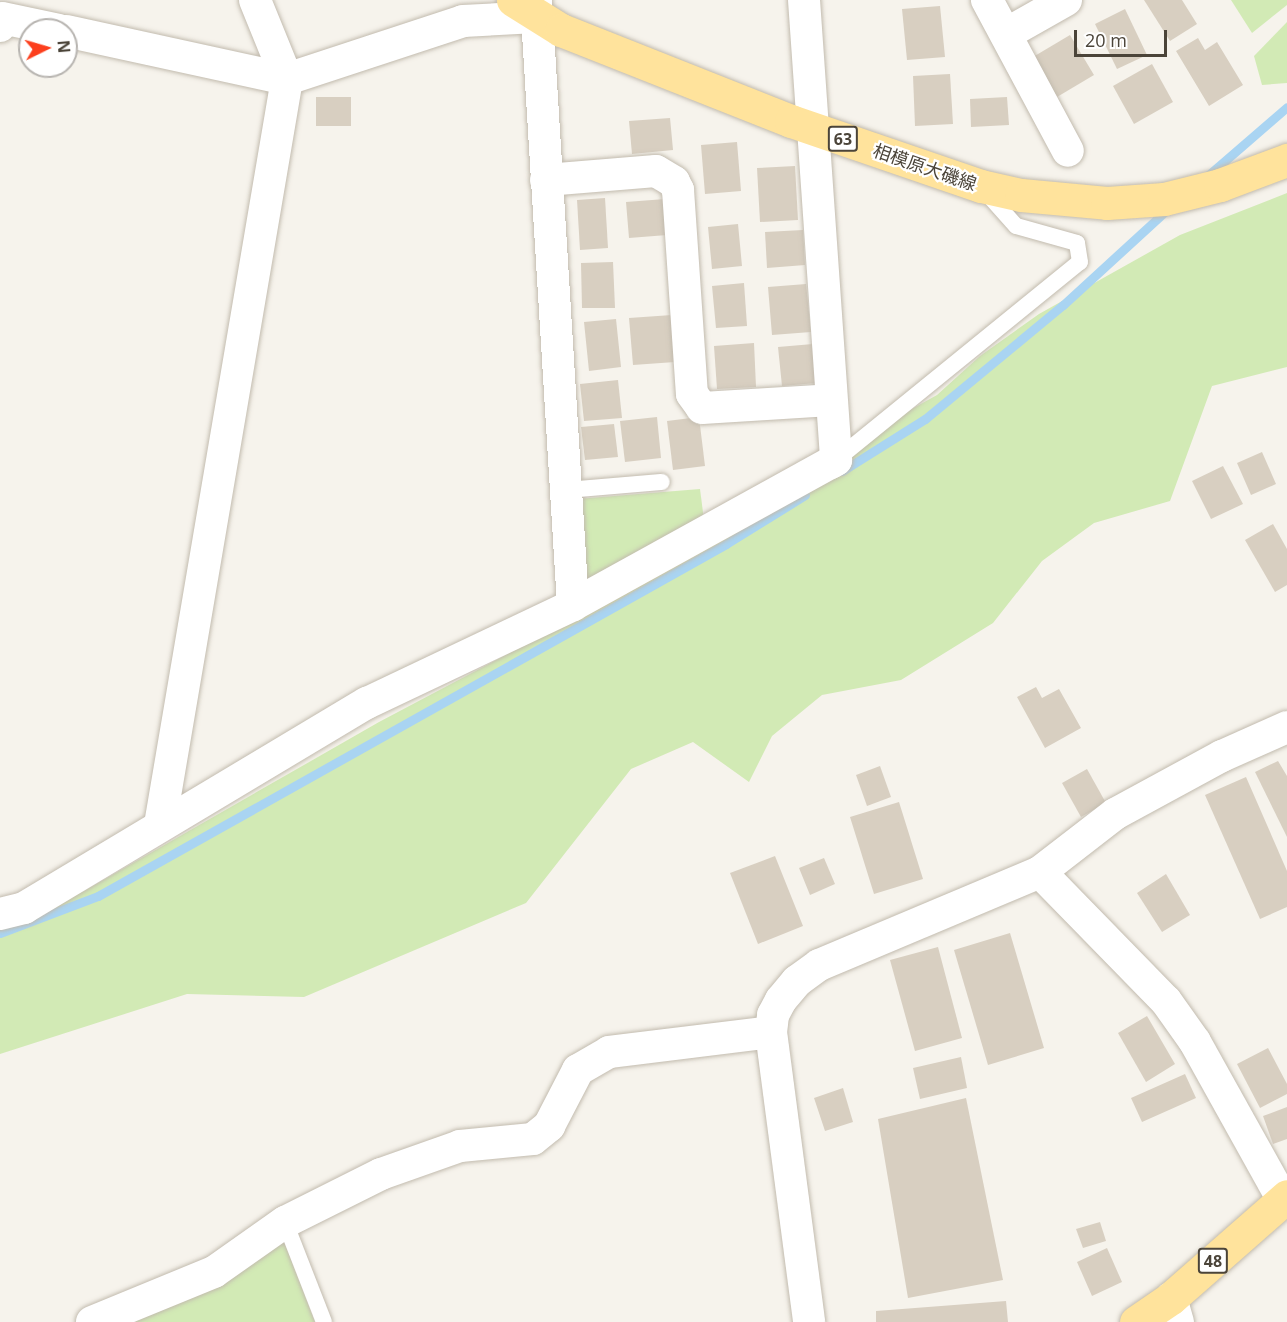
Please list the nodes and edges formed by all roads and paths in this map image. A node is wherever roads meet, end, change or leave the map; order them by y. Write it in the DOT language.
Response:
graph roads {
  1 [pos="255,0"];
  2 [pos="804,0"];
  3 [pos="987,0"];
  4 [pos="1066,0"];
  5 [pos="528,6"];
  6 [pos="1,16"];
  7 [pos="18,20"];
  8 [pos="1006,34"];
  9 [pos="78,35"];
  10 [pos="287,79"];
  11 [pos="814,128"];
  12 [pos="1068,151"];
  13 [pos="1287,160"];
  14 [pos="546,180"];
  15 [pos="981,186"];
  16 [pos="831,400"];
  17 [pos="834,461"];
  18 [pos="662,482"];
  19 [pos="566,490"];
  20 [pos="573,605"];
  21 [pos="1287,727"];
  22 [pos="160,825"];
  23 [pos="1040,872"];
  24 [pos="0,914"];
  25 [pos="771,1032"];
  26 [pos="1285,1198"];
  27 [pos="285,1221"];
  28 [pos="1174,1310"];
  29 [pos="92,1322"];
  30 [pos="324,1322"];
  31 [pos="809,1322"];
  32 [pos="1137,1322"];
  1 -- 10 [label="street"];
  2 -- 11 [label="street"];
  3 -- 8 [label="street"];
  4 -- 8 [label="street"];
  5 -- 10 [label="street"];
  5 -- 11 [label="main road, 相模原大磯線 / 63"];
  5 -- 14 [label="street"];
  6 -- 7 [label="street"];
  8 -- 12 [label="street"];
  9 -- 10 [label="street"];
  10 -- 22 [label="street"];
  11 -- 15 [label="main road, 相模原大磯線 / 63"];
  11 -- 16 [label="street"];
  13 -- 15 [label="main road, 相模原大磯線 / 63"];
  14 -- 16 [label="street"];
  14 -- 19 [label="street"];
  15 -- 17 [label="lane"];
  16 -- 17 [label="street"];
  17 -- 20 [label="street"];
  18 -- 19 [label="lane"];
  19 -- 20 [label="street"];
  20 -- 22 [label="street"];
  21 -- 23 [label="street"];
  22 -- 24 [label="street"];
  23 -- 25 [label="street"];
  23 -- 26 [label="street"];
  25 -- 27 [label="street"];
  25 -- 31 [label="street"];
  26 -- 28 [label="main road, 48"];
  27 -- 29 [label="street"];
  27 -- 30 [label="lane"];
  28 -- 32 [label="main road, 48"];
}
